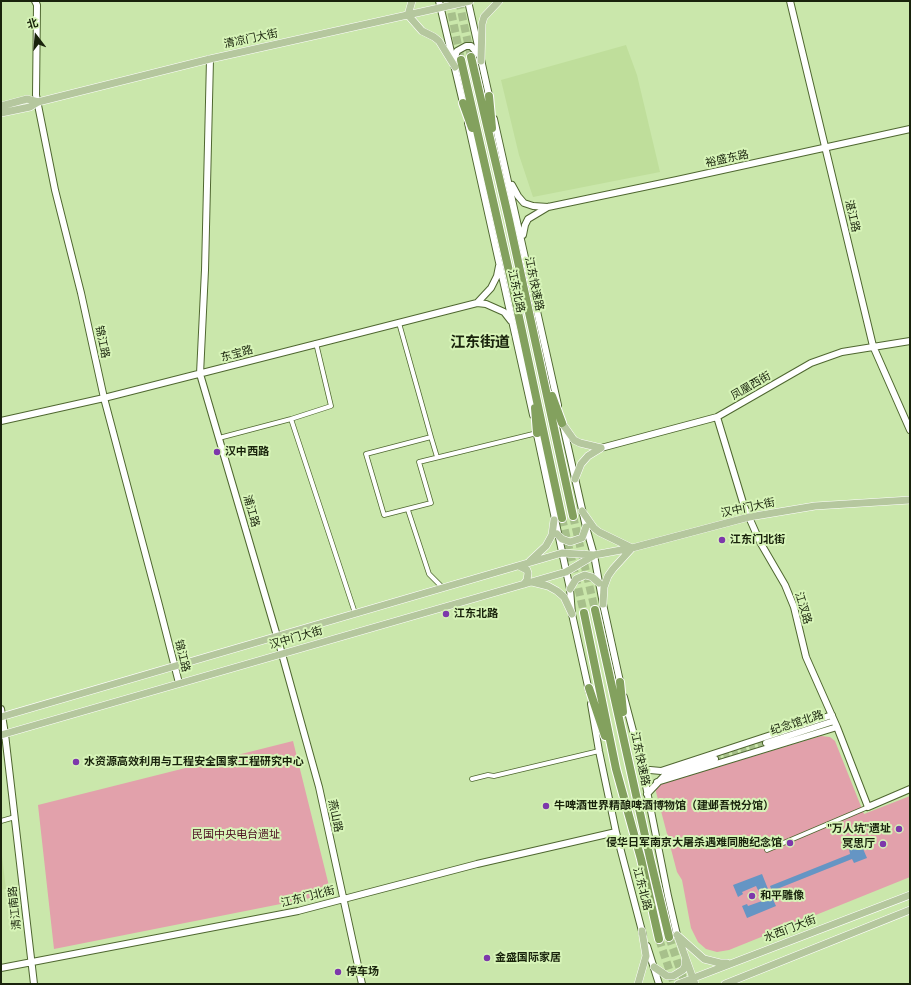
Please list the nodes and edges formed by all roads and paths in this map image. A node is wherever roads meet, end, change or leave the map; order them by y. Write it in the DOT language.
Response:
graph roads {
  1 [pos="36,1"];
  2 [pos="412,1"];
  3 [pos="469,1"];
  4 [pos="499,1"];
  5 [pos="790,1"];
  6 [pos="440,5"];
  7 [pos="408,15"];
  8 [pos="471,57"];
  9 [pos="480,58"];
  10 [pos="210,59"];
  11 [pos="457,63"];
  12 [pos="489,96"];
  13 [pos="38,102"];
  14 [pos="463,103"];
  15 [pos="1,106"];
  16 [pos="1,113"];
  17 [pos="910,129"];
  18 [pos="826,148"];
  19 [pos="494,157"];
  20 [pos="484,160"];
  21 [pos="508,179"];
  22 [pos="548,207"];
  23 [pos="522,239"];
  24 [pos="500,263"];
  25 [pos="477,303"];
  26 [pos="512,322"];
  27 [pos="399,323"];
  28 [pos="910,341"];
  29 [pos="316,343"];
  30 [pos="872,346"];
  31 [pos="542,373"];
  32 [pos="200,374"];
  33 [pos="532,375"];
  34 [pos="104,398"];
  35 [pos="717,417"];
  36 [pos="291,419"];
  37 [pos="1,421"];
  38 [pos="562,423"];
  39 [pos="910,430"];
  40 [pos="537,433"];
  41 [pos="431,437"];
  42 [pos="219,438"];
  43 [pos="601,448"];
  44 [pos="437,457"];
  45 [pos="575,479"];
  46 [pos="910,500"];
  47 [pos="408,510"];
  48 [pos="582,511"];
  49 [pos="573,516"];
  50 [pos="749,517"];
  51 [pos="558,519"];
  52 [pos="586,527"];
  53 [pos="557,534"];
  54 [pos="632,548"];
  55 [pos="562,553"];
  56 [pos="594,556"];
  57 [pos="528,564"];
  58 [pos="519,566"];
  59 [pos="566,572"];
  60 [pos="532,582"];
  61 [pos="599,583"];
  62 [pos="524,584"];
  63 [pos="443,588"];
  64 [pos="570,589"];
  65 [pos="603,604"];
  66 [pos="595,610"];
  67 [pos="584,613"];
  68 [pos="355,614"];
  69 [pos="572,614"];
  70 [pos="277,636"];
  71 [pos="282,654"];
  72 [pos="174,666"];
  73 [pos="620,682"];
  74 [pos="179,683"];
  75 [pos="589,688"];
  76 [pos="1,709"];
  77 [pos="2,717"];
  78 [pos="834,721"];
  79 [pos="3,734"];
  80 [pos="759,739"];
  81 [pos="625,740"];
  82 [pos="745,744"];
  83 [pos="733,747"];
  84 [pos="765,747"];
  85 [pos="599,751"];
  86 [pos="719,752"];
  87 [pos="749,754"];
  88 [pos="735,758"];
  89 [pos="641,761"];
  90 [pos="718,761"];
  91 [pos="616,769"];
  92 [pos="650,770"];
  93 [pos="666,774"];
  94 [pos="472,779"];
  95 [pos="657,782"];
  96 [pos="910,789"];
  97 [pos="647,794"];
  98 [pos="868,807"];
  99 [pos="15,817"];
  100 [pos="1,821"];
  101 [pos="616,832"];
  102 [pos="767,850"];
  103 [pos="910,895"];
  104 [pos="343,899"];
  105 [pos="910,910"];
  106 [pos="642,932"];
  107 [pos="673,936"];
  108 [pos="659,939"];
  109 [pos="685,956"];
  110 [pos="735,962"];
  111 [pos="31,963"];
  112 [pos="654,967"];
  113 [pos="1,968"];
  114 [pos="746,975"];
  115 [pos="694,981"];
  116 [pos="34,984"];
  117 [pos="362,984"];
  118 [pos="638,984"];
  119 [pos="659,984"];
  120 [pos="678,984"];
  121 [pos="725,984"];
  122 [pos="738,984"];
  1 -- 13 [label="street, 锦江路"];
  2 -- 7 [label="main road"];
  3 -- 6 [label="main road, 清凉门大街"];
  3 -- 9 [label="street, 江东北路"];
  4 -- 9 [label="main road"];
  5 -- 18 [label="street, 湛江路"];
  6 -- 7 [label="main road, 清凉门大街"];
  6 -- 11 [label="street, 江东北路"];
  7 -- 10 [label="main road, 清凉门大街"];
  7 -- 11 [label="main road"];
  8 -- 19 [label="highway, 江东快速路"];
  9 -- 11 [label="street"];
  9 -- 12 [label="street, 江东北路"];
  10 -- 13 [label="main road, 清凉门大街"];
  10 -- 32 [label="street, 浦江路"];
  11 -- 14 [label="street, 江东北路"];
  11 -- 20 [label="highway, 江东快速路"];
  12 -- 19 [label="highway"];
  12 -- 21 [label="street, 江东北路"];
  13 -- 15 [label="main road, 清凉门大街"];
  13 -- 16 [label="main road, 清凉门大街"];
  13 -- 34 [label="street, 锦江路"];
  14 -- 20 [label="highway"];
  14 -- 24 [label="street, 江东北路"];
  17 -- 18 [label="street, 裕盛东路"];
  18 -- 22 [label="street, 裕盛东路"];
  18 -- 30 [label="street, 湛江路"];
  19 -- 31 [label="highway, 江东快速路"];
  20 -- 33 [label="highway, 江东快速路"];
  21 -- 22 [label="street, 裕盛东路"];
  21 -- 23 [label="street, 江东北路"];
  22 -- 23 [label="street, 裕盛东路"];
  23 -- 38 [label="street, 江东北路"];
  24 -- 25 [label="street"];
  24 -- 26 [label="street, 江东北路"];
  25 -- 26 [label="street"];
  25 -- 27 [label="street, 东宝路"];
  26 -- 40 [label="street, 江东北路"];
  27 -- 29 [label="street, 东宝路"];
  27 -- 41 [label="street"];
  28 -- 30 [label="street, 凤凰西街"];
  29 -- 32 [label="street, 东宝路"];
  29 -- 36 [label="street"];
  30 -- 35 [label="street, 凤凰西街"];
  30 -- 39 [label="street, 湛江路"];
  31 -- 38 [label="highway"];
  31 -- 49 [label="highway, 江东快速路"];
  32 -- 34 [label="street, 东宝路"];
  32 -- 42 [label="street, 浦江路"];
  33 -- 40 [label="highway"];
  33 -- 51 [label="highway, 江东快速路"];
  34 -- 37 [label="street, 东宝路"];
  34 -- 72 [label="street, 锦江路"];
  35 -- 43 [label="street, 凤凰西街"];
  35 -- 50 [label="street, 江汊路"];
  36 -- 42 [label="street"];
  36 -- 68 [label="street"];
  38 -- 43 [label="main road"];
  38 -- 45 [label="street, 江东北路"];
  40 -- 44 [label="street"];
  40 -- 51 [label="street, 江东北路"];
  41 -- 44 [label="street"];
  41 -- 47 [label="street"];
  42 -- 70 [label="street, 浦江路"];
  43 -- 45 [label="main road"];
  44 -- 47 [label="street"];
  45 -- 48 [label="street, 江东北路"];
  46 -- 50 [label="main road, 汉中门大街"];
  47 -- 63 [label="street"];
  48 -- 52 [label="street, 江东北路"];
  48 -- 54 [label="main road"];
  50 -- 54 [label="main road, 汉中门大街"];
  50 -- 78 [label="street, 江汊路"];
  51 -- 53 [label="street, 江东北路"];
  51 -- 57 [label="main road"];
  52 -- 53 [label="main road"];
  52 -- 56 [label="street, 江东北路"];
  53 -- 55 [label="street, 江东北路"];
  54 -- 56 [label="main road, 汉中门大街"];
  54 -- 65 [label="main road"];
  55 -- 56 [label="main road, 汉中门大街"];
  55 -- 57 [label="main road, 汉中门大街"];
  55 -- 59 [label="street, 江东北路"];
  56 -- 59 [label="main road, 汉中门大街"];
  56 -- 61 [label="street, 江东北路"];
  57 -- 58 [label="main road, 汉中门大街"];
  58 -- 62 [label="main road"];
  58 -- 63 [label="main road, 汉中门大街"];
  59 -- 60 [label="main road, 汉中门大街"];
  59 -- 64 [label="street, 江东北路"];
  60 -- 62 [label="main road, 汉中门大街"];
  60 -- 69 [label="main road"];
  61 -- 64 [label="main road"];
  61 -- 65 [label="street, 江东北路"];
  62 -- 71 [label="main road, 汉中门大街"];
  63 -- 68 [label="main road, 汉中门大街"];
  64 -- 69 [label="street, 江东北路"];
  65 -- 73 [label="street, 江东北路"];
  66 -- 81 [label="highway, 江东快速路"];
  67 -- 91 [label="highway"];
  68 -- 70 [label="main road, 汉中门大街"];
  69 -- 75 [label="street, 江东北路"];
  70 -- 71 [label="street, 浦江路"];
  70 -- 72 [label="main road, 汉中门大街"];
  71 -- 74 [label="main road, 汉中门大街"];
  71 -- 104 [label="street, 燕山路"];
  72 -- 74 [label="street, 锦江路"];
  72 -- 77 [label="main road, 汉中门大街"];
  73 -- 81 [label="highway"];
  73 -- 89 [label="street, 江东北路"];
  74 -- 79 [label="main road, 汉中门大街"];
  75 -- 85 [label="street, 江东北路"];
  75 -- 91 [label="highway"];
  76 -- 77 [label="street, 清江南路"];
  77 -- 79 [label="street, 清江南路"];
  78 -- 80 [label="street"];
  78 -- 84 [label="street, 纪念馆北路"];
  78 -- 98 [label="street, 江汊路"];
  79 -- 99 [label="street, 清江南路"];
  80 -- 82 [label="street"];
  80 -- 84 [label="street"];
  81 -- 107 [label="highway, 江东快速路"];
  82 -- 83 [label="street"];
  82 -- 87 [label="street"];
  83 -- 86 [label="street"];
  83 -- 88 [label="street"];
  84 -- 87 [label="street, 纪念馆北路"];
  85 -- 94 [label="street"];
  85 -- 101 [label="street, 江东北路"];
  86 -- 90 [label="street"];
  86 -- 92 [label="street"];
  87 -- 88 [label="street, 纪念馆北路"];
  88 -- 90 [label="street, 纪念馆北路"];
  89 -- 92 [label="street"];
  89 -- 97 [label="street, 江东北路"];
  90 -- 93 [label="street"];
  90 -- 95 [label="street"];
  91 -- 108 [label="highway"];
  92 -- 93 [label="street"];
  93 -- 95 [label="street"];
  95 -- 97 [label="street"];
  96 -- 98 [label="street"];
  97 -- 107 [label="street, 江东北路"];
  98 -- 102 [label="street"];
  99 -- 100 [label="street"];
  99 -- 111 [label="street, 清江南路"];
  101 -- 104 [label="street, 江东门北街"];
  101 -- 106 [label="street, 江东北路"];
  103 -- 110 [label="main road, 水西门大街"];
  104 -- 111 [label="street, 江东门北街"];
  104 -- 117 [label="street, 燕山路"];
  105 -- 114 [label="main road"];
  106 -- 112 [label="street, 江东北路"];
  106 -- 118 [label="main road"];
  107 -- 109 [label="main road"];
  107 -- 110 [label="main road"];
  109 -- 112 [label="main road"];
  109 -- 115 [label="main road"];
  110 -- 115 [label="main road, 水西门大街"];
  111 -- 113 [label="street, 江东门北街"];
  111 -- 116 [label="street, 清江南路"];
  112 -- 119 [label="street, 江东北路"];
  114 -- 121 [label="main road"];
  114 -- 122 [label="main road"];
  115 -- 120 [label="main road, 水西门大街"];
}
